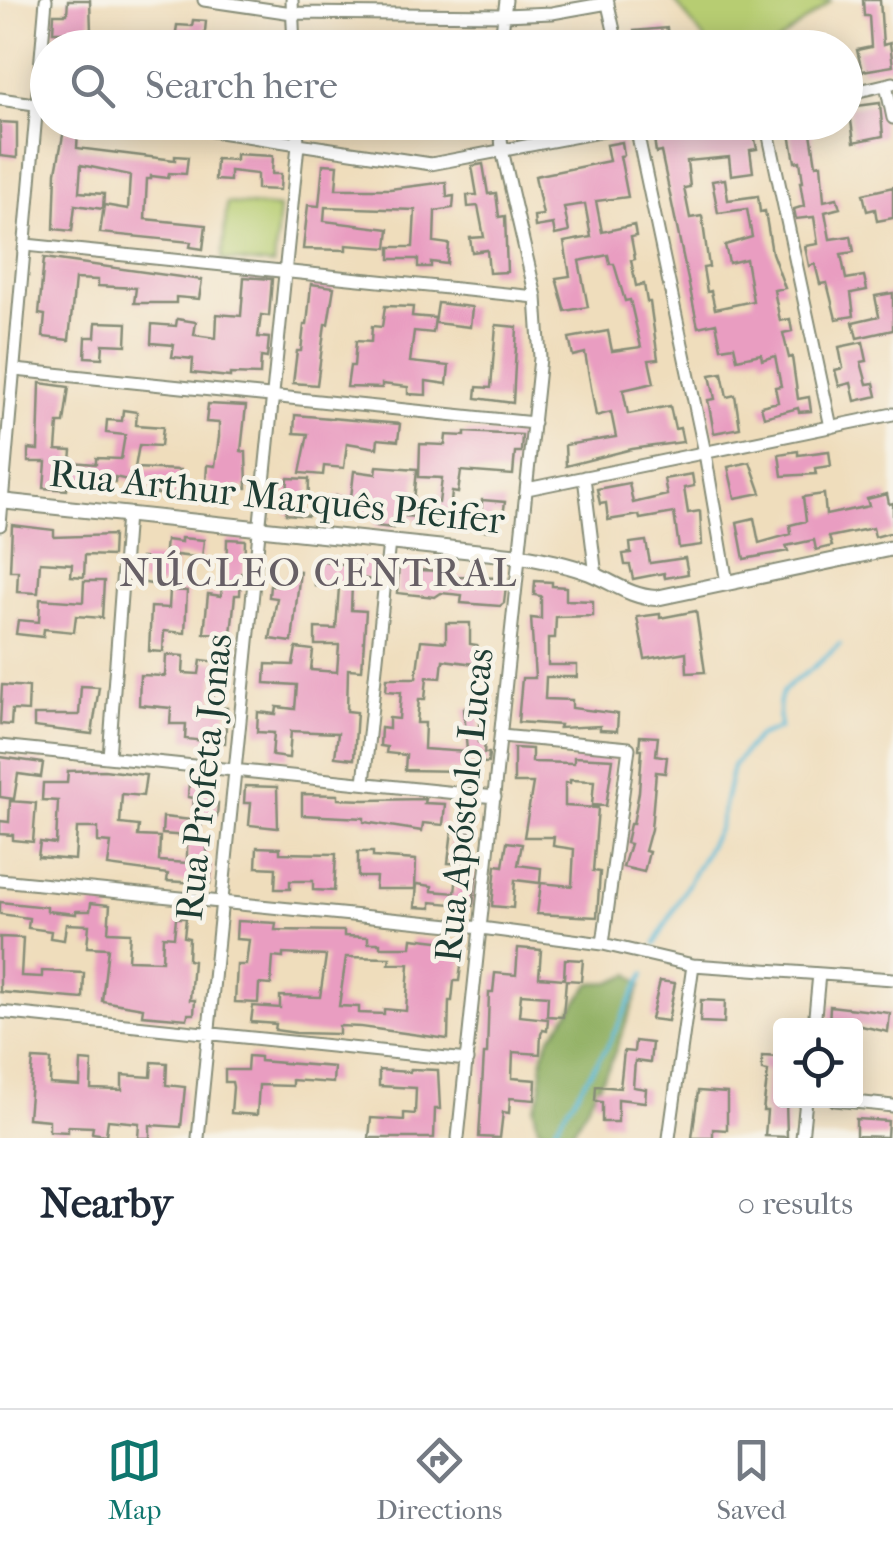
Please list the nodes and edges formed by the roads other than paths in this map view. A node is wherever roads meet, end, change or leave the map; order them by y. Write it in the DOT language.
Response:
graph roads {
  1 [pos="46,0"];
  2 [pos="204,0"];
  3 [pos="506,0"];
  4 [pos="608,1"];
  5 [pos="292,6"];
  6 [pos="504,15"];
  7 [pos="45,30"];
  8 [pos="502,30"];
  9 [pos="614,30"];
  10 [pos="889,84"];
  11 [pos="863,90"];
  12 [pos="0,98"];
  13 [pos="30,103"];
  14 [pos="893,118"];
  15 [pos="39,140"];
  16 [pos="266,140"];
  17 [pos="298,140"];
  18 [pos="501,140"];
  19 [pos="551,140"];
  20 [pos="639,140"];
  21 [pos="770,140"];
  22 [pos="298,145"];
  23 [pos="502,150"];
  24 [pos="26,244"];
  25 [pos="285,272"];
  26 [pos="536,296"];
  27 [pos="15,370"];
  28 [pos="272,396"];
  29 [pos="893,414"];
  30 [pos="534,424"];
  31 [pos="831,427"];
  32 [pos="705,453"];
  33 [pos="584,478"];
  34 [pos="527,489"];
  35 [pos="2,501"];
  36 [pos="127,514"];
  37 [pos="0,525"];
  38 [pos="260,528"];
  39 [pos="389,542"];
  40 [pos="893,548"];
  41 [pos="521,556"];
  42 [pos="596,576"];
  43 [pos="727,583"];
  44 [pos="501,736"];
  45 [pos="0,746"];
  46 [pos="109,757"];
  47 [pos="235,770"];
  48 [pos="364,784"];
  49 [pos="495,797"];
  50 [pos="0,880"];
  51 [pos="222,902"];
  52 [pos="481,928"];
  53 [pos="603,944"];
  54 [pos="693,965"];
  55 [pos="819,974"];
  56 [pos="893,979"];
  57 [pos="0,1012"];
  58 [pos="815,1018"];
  59 [pos="208,1034"];
  60 [pos="467,1060"];
  61 [pos="863,1103"];
  62 [pos="893,1106"];
  63 [pos="805,1108"];
  64 [pos="198,1138"];
  65 [pos="458,1138"];
  66 [pos="669,1138"];
  67 [pos="802,1138"];
  1 -- 7 [label="street"];
  2 -- 5 [label="street"];
  3 -- 6 [label="street"];
  4 -- 6 [label="street"];
  4 -- 9 [label="street"];
  5 -- 6 [label="street"];
  6 -- 8 [label="street"];
  10 -- 11 [label="street"];
  10 -- 14 [label="street"];
  12 -- 13 [label="street"];
  15 -- 24 [label="street"];
  16 -- 22 [label="street"];
  17 -- 22 [label="street, Rua Profeta Jonas"];
  18 -- 23 [label="street, Rua Apóstolo Lucas"];
  19 -- 23 [label="street"];
  20 -- 32 [label="street"];
  21 -- 31 [label="street"];
  22 -- 23 [label="street"];
  22 -- 25 [label="street, Rua Profeta Jonas"];
  23 -- 26 [label="street, Rua Apóstolo Lucas"];
  24 -- 25 [label="street"];
  24 -- 27 [label="street"];
  25 -- 26 [label="street"];
  25 -- 28 [label="street, Rua Profeta Jonas"];
  26 -- 30 [label="street, Rua Apóstolo Lucas"];
  27 -- 28 [label="street"];
  27 -- 35 [label="street"];
  28 -- 30 [label="street"];
  28 -- 38 [label="street, Rua Profeta Jonas"];
  29 -- 31 [label="street"];
  30 -- 34 [label="street, Rua Apóstolo Lucas"];
  31 -- 32 [label="street"];
  32 -- 33 [label="street"];
  32 -- 43 [label="street"];
  33 -- 34 [label="street"];
  33 -- 42 [label="street"];
  34 -- 41 [label="street, Rua Apóstolo Lucas"];
  35 -- 36 [label="street, Rua Arthur Marquês Pfeifer"];
  35 -- 37 [label="street"];
  36 -- 38 [label="street, Rua Arthur Marquês Pfeifer"];
  36 -- 46 [label="street"];
  38 -- 39 [label="street, Rua Arthur Marquês Pfeifer"];
  38 -- 47 [label="street, Rua Profeta Jonas"];
  39 -- 41 [label="street, Rua Arthur Marquês Pfeifer"];
  39 -- 48 [label="street"];
  40 -- 43 [label="street, Rua Arthur Marquês Pfeifer"];
  41 -- 42 [label="street, Rua Arthur Marquês Pfeifer"];
  41 -- 44 [label="street, Rua Apóstolo Lucas"];
  42 -- 43 [label="street, Rua Arthur Marquês Pfeifer"];
  44 -- 49 [label="street, Rua Apóstolo Lucas"];
  44 -- 53 [label="street"];
  45 -- 46 [label="street"];
  46 -- 47 [label="street"];
  47 -- 48 [label="street"];
  47 -- 51 [label="street, Rua Profeta Jonas"];
  48 -- 49 [label="street"];
  49 -- 52 [label="street, Rua Apóstolo Lucas"];
  50 -- 51 [label="street"];
  51 -- 52 [label="street"];
  51 -- 59 [label="street, Rua Profeta Jonas"];
  52 -- 53 [label="street"];
  52 -- 60 [label="street, Rua Apóstolo Lucas"];
  53 -- 54 [label="street"];
  54 -- 55 [label="street"];
  54 -- 66 [label="street"];
  55 -- 56 [label="street"];
  55 -- 58 [label="street"];
  57 -- 59 [label="street"];
  59 -- 60 [label="street"];
  59 -- 64 [label="street, Rua Profeta Jonas"];
  60 -- 65 [label="street, Rua Apóstolo Lucas"];
  61 -- 62 [label="street"];
  63 -- 67 [label="street"];
}
